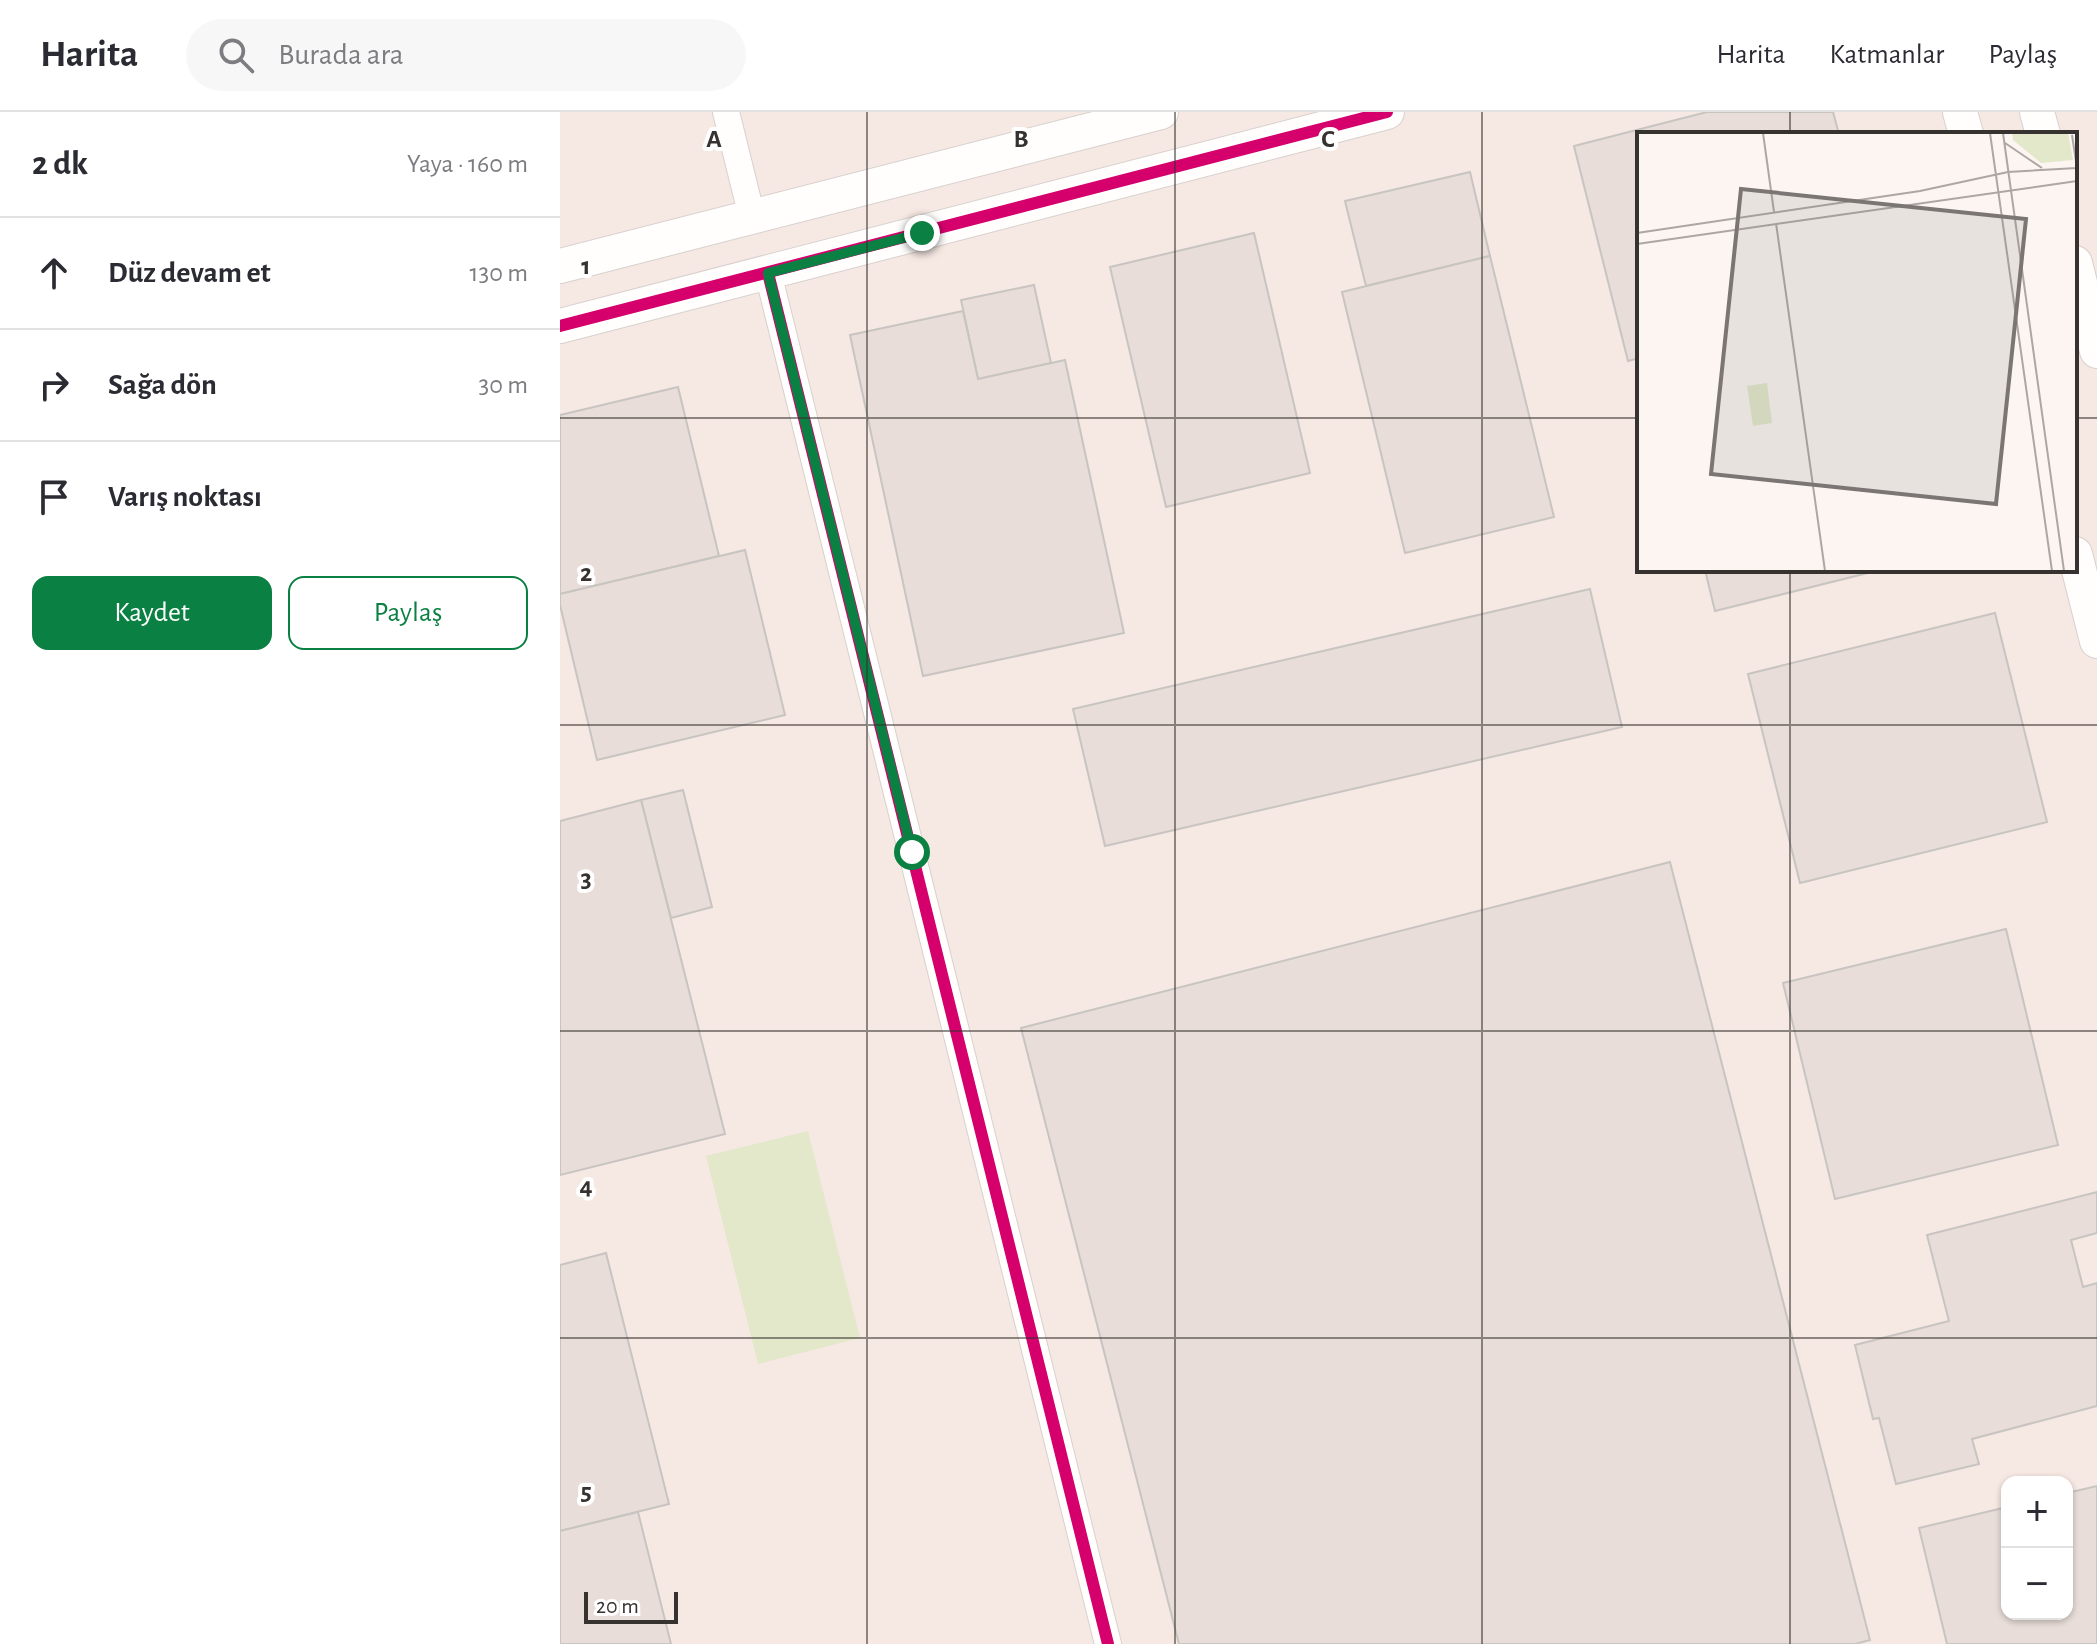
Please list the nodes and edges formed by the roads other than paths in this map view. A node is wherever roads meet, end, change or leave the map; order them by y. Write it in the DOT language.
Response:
graph roads {
  1 [pos="726,112"];
  2 [pos="1161,112"];
  3 [pos="1387,112"];
  4 [pos="1960,112"];
  5 [pos="2037,112"];
  6 [pos="1965,132"];
  7 [pos="2042,132"];
  8 [pos="752,217"];
  9 [pos="560,266"];
  10 [pos="2077,271"];
  11 [pos="768,273"];
  12 [pos="560,326"];
  13 [pos="2097,351"];
  14 [pos="2077,562"];
  15 [pos="2097,641"];
  16 [pos="1108,1644"];
  1 -- 8 [label="street"];
  2 -- 8 [label="street"];
  3 -- 11 [label="street"];
  4 -- 6 [label="street"];
  5 -- 7 [label="street"];
  8 -- 9 [label="street"];
  10 -- 13 [label="street"];
  11 -- 12 [label="street"];
  11 -- 16 [label="street"];
  14 -- 15 [label="street"];
}
